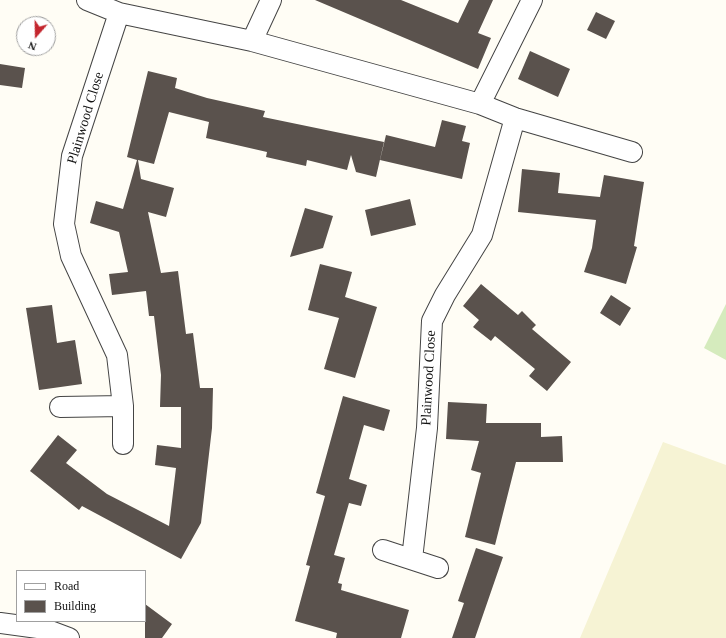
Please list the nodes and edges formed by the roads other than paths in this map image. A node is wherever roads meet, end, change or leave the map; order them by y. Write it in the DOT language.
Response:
graph roads {
  1 [pos="87,0"];
  2 [pos="271,0"];
  3 [pos="532,0"];
  4 [pos="119,13"];
  5 [pos="252,41"];
  6 [pos="480,104"];
  7 [pos="514,118"];
  8 [pos="632,152"];
  9 [pos="123,406"];
  10 [pos="60,407"];
  11 [pos="124,444"];
  12 [pos="383,550"];
  13 [pos="412,559"];
  14 [pos="438,568"];
  15 [pos="0,623"];
  16 [pos="69,638"];
  1 -- 4 [label="street"];
  2 -- 5 [label="street"];
  3 -- 6 [label="street"];
  4 -- 5 [label="street"];
  4 -- 9 [label="street, Plainwood Close"];
  5 -- 6 [label="street"];
  6 -- 7 [label="street"];
  7 -- 8 [label="street"];
  7 -- 13 [label="street, Plainwood Close"];
  9 -- 10 [label="street"];
  9 -- 11 [label="street, Plainwood Close"];
  12 -- 13 [label="street"];
  13 -- 14 [label="street"];
  15 -- 16 [label="street"];
}
